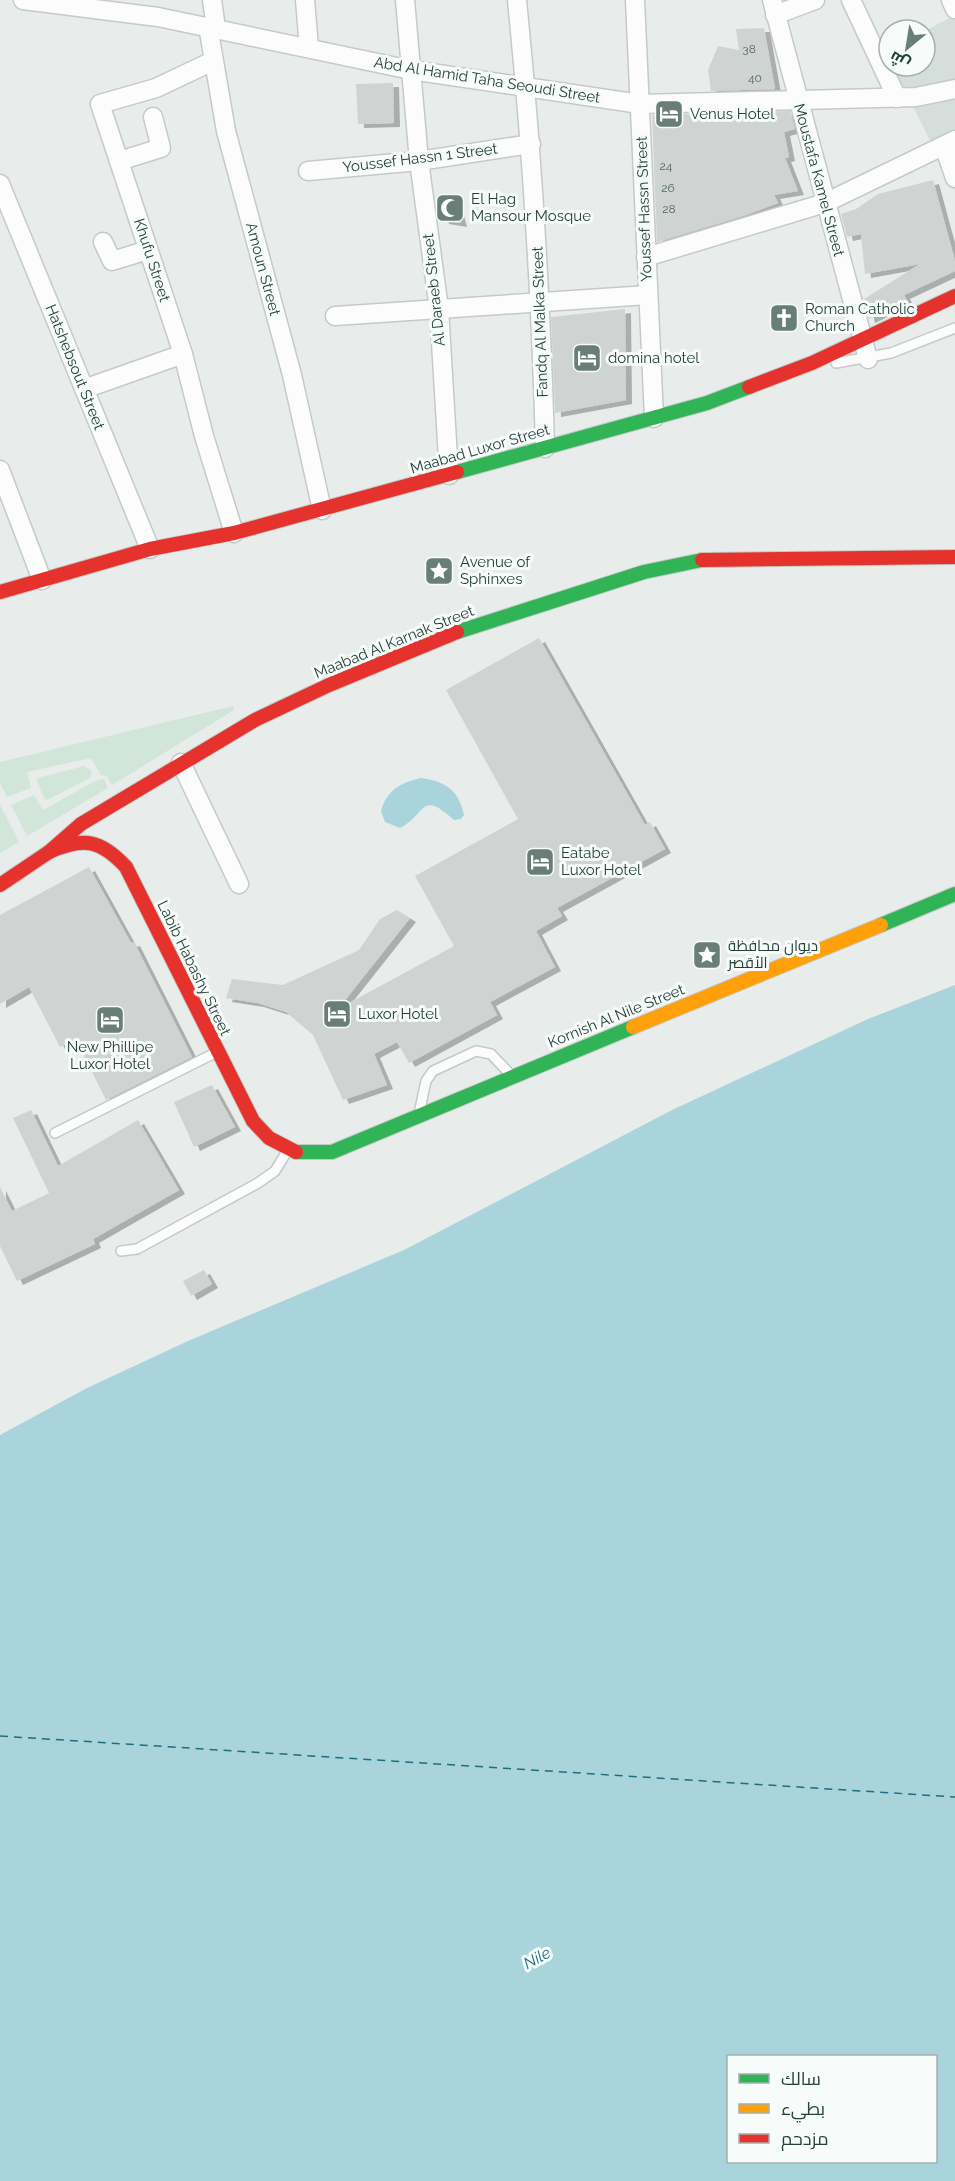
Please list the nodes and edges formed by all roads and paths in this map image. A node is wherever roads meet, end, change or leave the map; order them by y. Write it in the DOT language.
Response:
graph roads {
  1 [pos="23,0"];
  2 [pos="212,0"];
  3 [pos="305,0"];
  4 [pos="405,0"];
  5 [pos="517,0"];
  6 [pos="635,0"];
  7 [pos="815,0"];
  8 [pos="851,0"];
  9 [pos="951,0"];
  10 [pos="82,3"];
  11 [pos="774,8"];
  12 [pos="955,9"];
  13 [pos="212,27"];
  14 [pos="309,48"];
  15 [pos="213,61"];
  16 [pos="411,70"];
  17 [pos="526,88"];
  18 [pos="955,89"];
  19 [pos="897,98"];
  20 [pos="798,100"];
  21 [pos="640,104"];
  22 [pos="153,117"];
  23 [pos="950,143"];
  24 [pos="531,144"];
  25 [pos="119,161"];
  26 [pos="419,161"];
  27 [pos="308,171"];
  28 [pos="955,178"];
  29 [pos="0,184"];
  30 [pos="825,203"];
  31 [pos="103,242"];
  32 [pos="148,250"];
  33 [pos="646,257"];
  34 [pos="648,295"];
  35 [pos="955,296"];
  36 [pos="541,302"];
  37 [pos="439,309"];
  38 [pos="335,316"];
  39 [pos="955,328"];
  40 [pos="863,339"];
  41 [pos="183,354"];
  42 [pos="868,359"];
  43 [pos="812,363"];
  44 [pos="84,389"];
  45 [pos="654,418"];
  46 [pos="545,448"];
  47 [pos="0,470"];
  48 [pos="449,475"];
  49 [pos="322,510"];
  50 [pos="234,533"];
  51 [pos="150,549"];
  52 [pos="955,557"];
  53 [pos="42,580"];
  54 [pos="0,592"];
  55 [pos="181,763"];
  56 [pos="122,798"];
  57 [pos="118,818"];
  58 [pos="120,840"];
  59 [pos="49,852"];
  60 [pos="126,867"];
  61 [pos="239,884"];
  62 [pos="0,885"];
  63 [pos="955,894"];
  64 [pos="218,1052"];
  65 [pos="512,1077"];
  66 [pos="419,1114"];
  67 [pos="55,1132"];
  68 [pos="287,1150"];
  69 [pos="121,1251"];
  1 -- 10 [label="street, Abd Al Hamid Taha Seoudi Street"];
  2 -- 13 [label="street, Amoun Street"];
  3 -- 14 [label="street"];
  4 -- 16 [label="street, Al Daraeb Street"];
  5 -- 17 [label="street, Fandq Al Malka Street"];
  6 -- 21 [label="street, Youssef Hassn Street"];
  7 -- 11 [label="street"];
  8 -- 19 [label="street"];
  9 -- 12 [label="street"];
  10 -- 13 [label="street, Abd Al Hamid Taha Seoudi Street"];
  11 -- 20 [label="street, Moustafa Kamel Street"];
  13 -- 14 [label="street, Abd Al Hamid Taha Seoudi Street"];
  13 -- 15 [label="street, Amoun Street"];
  14 -- 16 [label="street, Abd Al Hamid Taha Seoudi Street"];
  15 -- 25 [label="street, Khufu Street"];
  15 -- 49 [label="street, Amoun Street"];
  16 -- 17 [label="street, Abd Al Hamid Taha Seoudi Street"];
  16 -- 26 [label="street, Al Daraeb Street"];
  17 -- 21 [label="street, Abd Al Hamid Taha Seoudi Street"];
  17 -- 24 [label="street, Fandq Al Malka Street"];
  18 -- 19 [label="street, Abd Al Hamid Taha Seoudi Street"];
  19 -- 20 [label="street, Abd Al Hamid Taha Seoudi Street"];
  20 -- 21 [label="street, Abd Al Hamid Taha Seoudi Street"];
  20 -- 30 [label="street, Moustafa Kamel Street"];
  21 -- 33 [label="street, Youssef Hassn Street"];
  22 -- 25 [label="street"];
  23 -- 28 [label="street"];
  23 -- 30 [label="street"];
  24 -- 26 [label="street, Youssef Hassn 1 Street"];
  24 -- 36 [label="street, Fandq Al Malka Street"];
  25 -- 32 [label="street, Khufu Street"];
  26 -- 27 [label="street, Youssef Hassn 1 Street"];
  26 -- 37 [label="street, Al Daraeb Street"];
  29 -- 44 [label="street, Hatshebsout Street"];
  30 -- 33 [label="street"];
  30 -- 40 [label="street, Moustafa Kamel Street"];
  31 -- 32 [label="street"];
  32 -- 41 [label="street, Khufu Street"];
  33 -- 34 [label="street, Youssef Hassn Street"];
  34 -- 36 [label="street"];
  34 -- 45 [label="street, Youssef Hassn Street"];
  35 -- 40 [label="main road, Maabad Luxor Street"];
  36 -- 37 [label="street"];
  36 -- 46 [label="street, Fandq Al Malka Street"];
  37 -- 38 [label="street"];
  37 -- 48 [label="street, Al Daraeb Street"];
  39 -- 42 [label="lane"];
  40 -- 42 [label="street, Moustafa Kamel Street"];
  40 -- 43 [label="main road, Maabad Luxor Street"];
  41 -- 44 [label="street"];
  41 -- 50 [label="street, Khufu Street"];
  42 -- 43 [label="lane"];
  43 -- 45 [label="main road, Maabad Luxor Street"];
  44 -- 51 [label="street, Hatshebsout Street"];
  45 -- 46 [label="main road, Maabad Luxor Street"];
  46 -- 48 [label="main road, Maabad Luxor Street"];
  47 -- 53 [label="street"];
  48 -- 49 [label="main road, Maabad Luxor Street"];
  49 -- 50 [label="main road, Maabad Luxor Street"];
  50 -- 51 [label="main road, Maabad Luxor Street"];
  51 -- 53 [label="main road, Maabad Luxor Street"];
  52 -- 55 [label="main road, Maabad Al Karnak Street"];
  53 -- 54 [label="main road, Maabad Luxor Street"];
  55 -- 56 [label="main road, Maabad Al Karnak Street"];
  55 -- 61 [label="street"];
  56 -- 57 [label="main road"];
  56 -- 59 [label="main road, Maabad Al Karnak Street"];
  58 -- 60 [label="main road"];
  59 -- 60 [label="main road, Labib Habashy Street"];
  59 -- 62 [label="main road, Maabad Al Karnak Street"];
  60 -- 64 [label="main road, Labib Habashy Street"];
  63 -- 65 [label="main road, Kornish Al Nile Street"];
  64 -- 67 [label="lane"];
  64 -- 68 [label="main road, Labib Habashy Street"];
  65 -- 66 [label="main road, Kornish Al Nile Street"];
  65 -- 66 [label="lane"];
  66 -- 68 [label="main road, Kornish Al Nile Street"];
  68 -- 69 [label="lane"];
}
